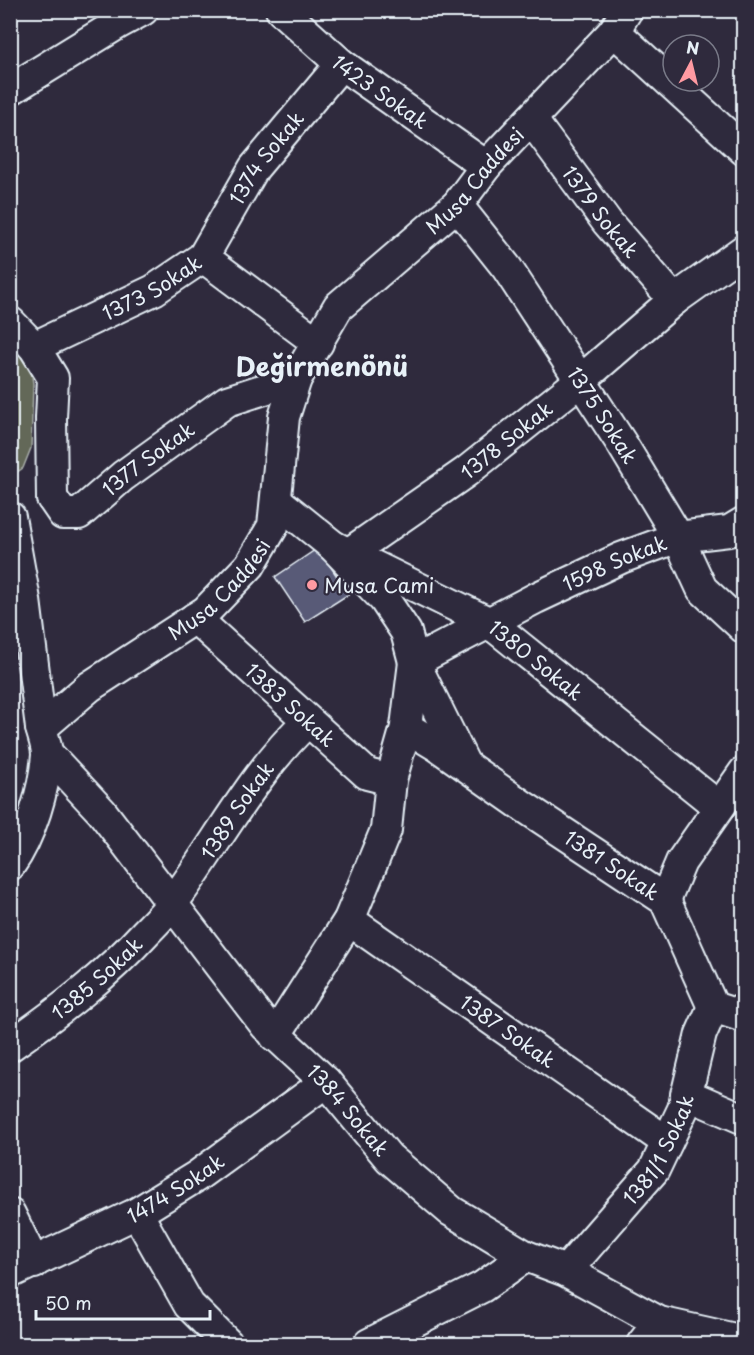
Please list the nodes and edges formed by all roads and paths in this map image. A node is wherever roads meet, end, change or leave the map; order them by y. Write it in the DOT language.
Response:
graph roads {
  1 [pos="143,10"];
  2 [pos="281,10"];
  3 [pos="620,21"];
  4 [pos="340,64"];
  5 [pos="10,90"];
  6 [pos="531,119"];
  7 [pos="744,150"];
  8 [pos="486,166"];
  9 [pos="457,205"];
  10 [pos="744,250"];
  11 [pos="203,258"];
  12 [pos="674,300"];
  13 [pos="10,322"];
  14 [pos="318,343"];
  15 [pos="34,347"];
  16 [pos="296,379"];
  17 [pos="580,381"];
  18 [pos="52,498"];
  19 [pos="276,500"];
  20 [pos="10,516"];
  21 [pos="744,522"];
  22 [pos="678,537"];
  23 [pos="340,550"];
  24 [pos="195,618"];
  25 [pos="490,623"];
  26 [pos="744,628"];
  27 [pos="414,662"];
  28 [pos="307,722"];
  29 [pos="406,727"];
  30 [pos="44,740"];
  31 [pos="465,765"];
  32 [pos="744,772"];
  33 [pos="391,780"];
  34 [pos="719,807"];
  35 [pos="10,865"];
  36 [pos="665,900"];
  37 [pos="173,903"];
  38 [pos="349,920"];
  39 [pos="713,1007"];
  40 [pos="744,1017"];
  41 [pos="275,1036"];
  42 [pos="10,1046"];
  43 [pos="326,1082"];
  44 [pos="686,1094"];
  45 [pos="744,1119"];
  46 [pos="667,1142"];
  47 [pos="137,1213"];
  48 [pos="10,1214"];
  49 [pos="526,1256"];
  50 [pos="22,1268"];
  51 [pos="566,1271"];
  52 [pos="650,1333"];
  53 [pos="744,1341"];
  54 [pos="228,1344"];
  55 [pos="369,1344"];
  1 -- 5 [label="street"];
  2 -- 4 [label="street, 1423 Sokak"];
  3 -- 6 [label="street, Musa Caddesi"];
  3 -- 7 [label="street"];
  4 -- 8 [label="street, 1423 Sokak"];
  4 -- 11 [label="street, 1374 Sokak"];
  6 -- 8 [label="street, Musa Caddesi"];
  6 -- 12 [label="street, 1379 Sokak"];
  8 -- 9 [label="street, Musa Caddesi"];
  9 -- 14 [label="street, Musa Caddesi"];
  9 -- 17 [label="street, 1375 Sokak"];
  10 -- 12 [label="street, 1378 Sokak"];
  11 -- 14 [label="street, 1373 Sokak"];
  11 -- 15 [label="street, 1373 Sokak"];
  12 -- 17 [label="street, 1378 Sokak"];
  13 -- 15 [label="street"];
  14 -- 16 [label="street, Musa Caddesi"];
  15 -- 18 [label="street"];
  16 -- 18 [label="street, 1377 Sokak"];
  16 -- 19 [label="street, Musa Caddesi"];
  17 -- 22 [label="street, 1375 Sokak"];
  17 -- 23 [label="street, 1378 Sokak"];
  18 -- 20 [label="street"];
  19 -- 23 [label="street, 1380 Sokak"];
  19 -- 24 [label="street, Musa Caddesi"];
  20 -- 30 [label="street"];
  21 -- 22 [label="street, 1598 Sokak"];
  22 -- 25 [label="street, 1598 Sokak"];
  22 -- 26 [label="street, 1375 Sokak"];
  23 -- 25 [label="street, 1380 Sokak"];
  23 -- 27 [label="street, 1380 Sokak"];
  24 -- 28 [label="street, 1383 Sokak"];
  24 -- 30 [label="street, Musa Caddesi"];
  25 -- 27 [label="street, 1598 Sokak"];
  25 -- 34 [label="street, 1380 Sokak"];
  27 -- 29 [label="street"];
  27 -- 31 [label="street, 1381 Sokak"];
  28 -- 33 [label="street, 1383 Sokak"];
  28 -- 37 [label="street, 1389 Sokak"];
  29 -- 31 [label="street, 1381 Sokak"];
  29 -- 33 [label="street"];
  30 -- 35 [label="street"];
  30 -- 37 [label="street, 1384 Sokak"];
  31 -- 36 [label="street, 1381 Sokak"];
  32 -- 34 [label="street"];
  33 -- 38 [label="street"];
  34 -- 36 [label="street"];
  36 -- 39 [label="street, 1381 Sokak"];
  37 -- 41 [label="street, 1384 Sokak"];
  37 -- 42 [label="street, 1385 Sokak"];
  38 -- 41 [label="street"];
  38 -- 46 [label="street, 1387 Sokak"];
  39 -- 40 [label="street"];
  39 -- 44 [label="street, 1381/1 Sokak"];
  41 -- 43 [label="street, 1384 Sokak"];
  43 -- 47 [label="street, 1474 Sokak"];
  43 -- 49 [label="street, 1384 Sokak"];
  44 -- 45 [label="street"];
  44 -- 46 [label="street, 1381/1 Sokak"];
  46 -- 51 [label="street, 1381/1 Sokak"];
  47 -- 50 [label="street, 1474 Sokak"];
  47 -- 54 [label="street"];
  48 -- 50 [label="street"];
  49 -- 51 [label="street, 1384 Sokak"];
  49 -- 55 [label="street"];
  51 -- 52 [label="street, 1384 Sokak"];
  52 -- 53 [label="street, 1384 Sokak"];
}
